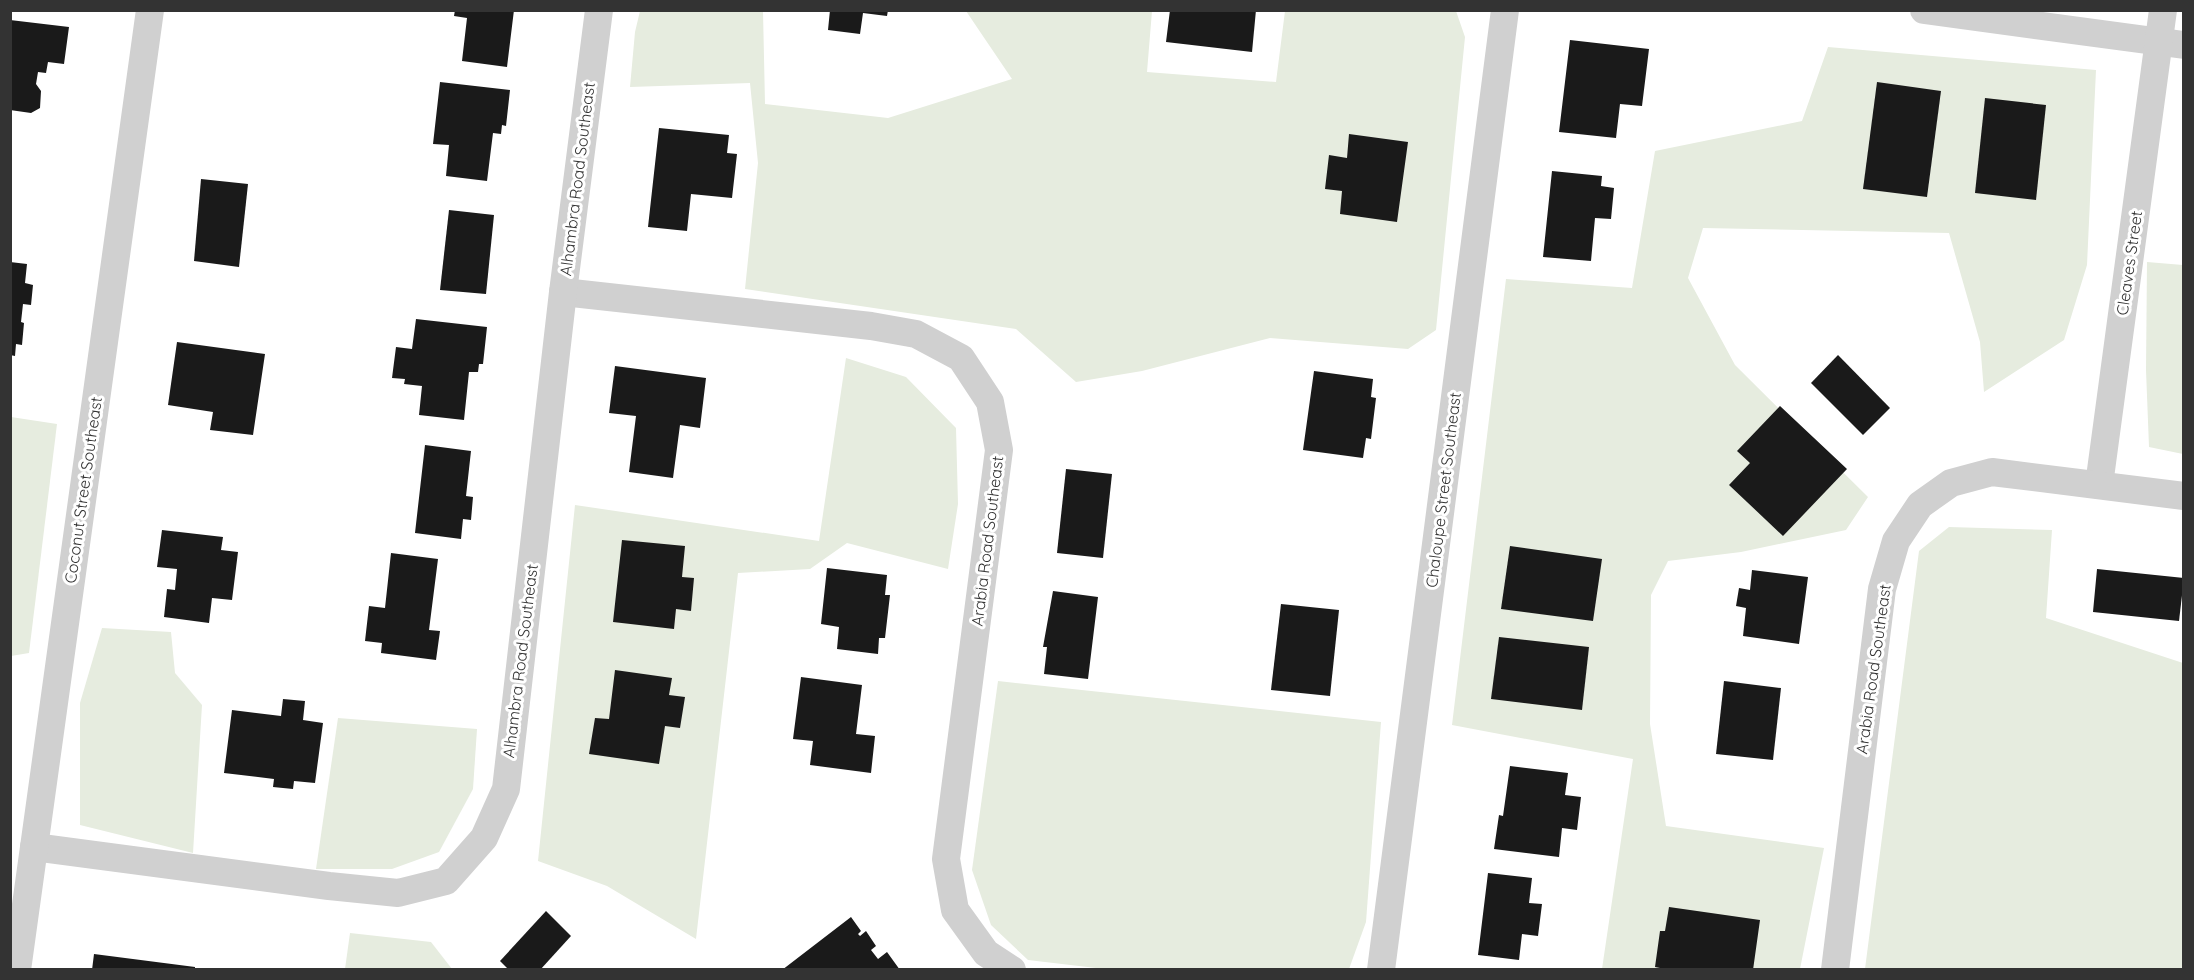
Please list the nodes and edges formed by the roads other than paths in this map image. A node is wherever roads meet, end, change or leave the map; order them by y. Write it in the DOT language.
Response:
graph roads {
  1 [pos="150,10"];
  2 [pos="599,10"];
  3 [pos="1505,10"];
  4 [pos="1924,10"];
  5 [pos="2163,10"];
  6 [pos="2171,44"];
  7 [pos="563,292"];
  8 [pos="2099,485"];
  9 [pos="2184,496"];
  10 [pos="34,846"];
  11 [pos="17,969"];
  12 [pos="1012,969"];
  13 [pos="1381,969"];
  14 [pos="1835,969"];
  1 -- 10 [label="street, Coconut Street Southeast"];
  2 -- 7 [label="street, Alhambra Road Southeast"];
  3 -- 13 [label="street, Chaloupe Street Southeast"];
  4 -- 6 [label="street"];
  5 -- 6 [label="street, Cleaves Street"];
  6 -- 8 [label="street, Cleaves Street"];
  7 -- 10 [label="street, Alhambra Road Southeast"];
  7 -- 12 [label="street, Arabia Road Southeast"];
  8 -- 9 [label="street, Arabia Road Southeast"];
  8 -- 14 [label="street, Arabia Road Southeast"];
  10 -- 11 [label="street, Coconut Street Southeast"];
}
